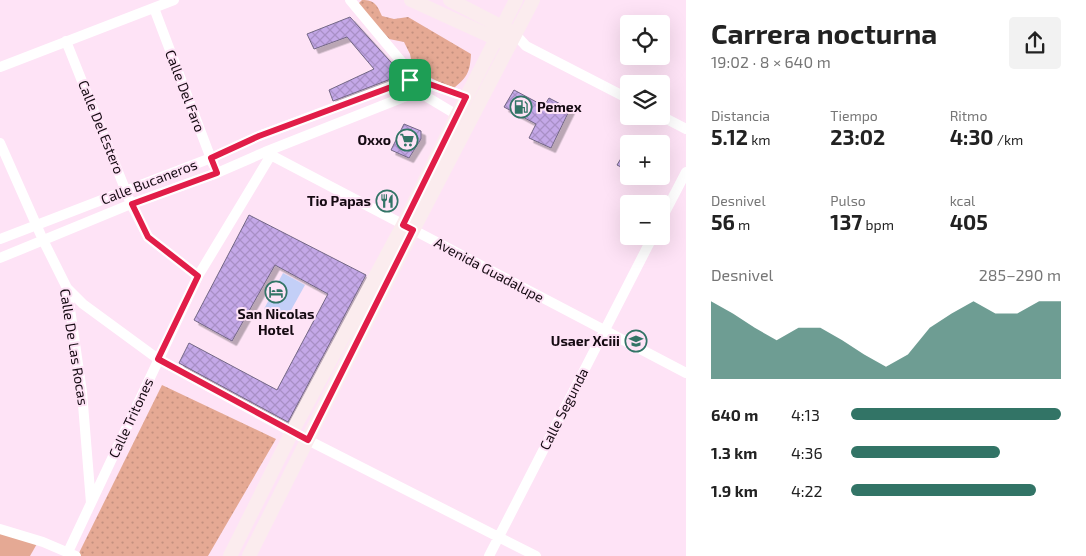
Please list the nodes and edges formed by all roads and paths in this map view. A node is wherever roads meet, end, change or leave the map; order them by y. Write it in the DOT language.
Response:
graph roads {
  1 [pos="174,0"];
  2 [pos="411,0"];
  3 [pos="450,0"];
  4 [pos="516,0"];
  5 [pos="533,0"];
  6 [pos="351,1"];
  7 [pos="154,8"];
  8 [pos="499,33"];
  9 [pos="513,39"];
  10 [pos="66,41"];
  11 [pos="0,67"];
  12 [pos="410,80"];
  13 [pos="620,94"];
  14 [pos="466,97"];
  15 [pos="457,115"];
  16 [pos="670,121"];
  17 [pos="686,129"];
  18 [pos="259,136"];
  19 [pos="0,143"];
  20 [pos="268,154"];
  21 [pos="211,158"];
  22 [pos="686,172"];
  23 [pos="217,173"];
  24 [pos="127,191"];
  25 [pos="670,203"];
  26 [pos="132,204"];
  27 [pos="36,225"];
  28 [pos="408,227"];
  29 [pos="0,239"];
  30 [pos="43,240"];
  31 [pos="648,245"];
  32 [pos="0,258"];
  33 [pos="198,276"];
  34 [pos="68,288"];
  35 [pos="604,330"];
  36 [pos="158,359"];
  37 [pos="686,373"];
  38 [pos="292,432"];
  39 [pos="308,440"];
  40 [pos="91,504"];
  41 [pos="0,529"];
  42 [pos="498,537"];
  43 [pos="72,554"];
  44 [pos="230,556"];
  45 [pos="249,556"];
  46 [pos="489,556"];
  47 [pos="536,556"];
  1 -- 7 [label="street"];
  2 -- 8 [label="main road"];
  3 -- 8 [label="main road"];
  4 -- 8 [label="main road"];
  5 -- 9 [label="main road"];
  6 -- 12 [label="street"];
  7 -- 10 [label="street"];
  7 -- 21 [label="street, Calle Del Faro"];
  8 -- 9 [label="main road"];
  8 -- 14 [label="main road"];
  9 -- 13 [label="street"];
  9 -- 28 [label="main road"];
  10 -- 11 [label="street"];
  10 -- 24 [label="street, Calle Del Estero"];
  12 -- 14 [label="street"];
  12 -- 18 [label="street, Calle Bucaneros"];
  14 -- 15 [label="main road"];
  15 -- 20 [label="street, Calle Bucaneros"];
  15 -- 28 [label="main road"];
  16 -- 17 [label="street"];
  18 -- 20 [label="street"];
  18 -- 21 [label="street, Calle Bucaneros"];
  19 -- 27 [label="street, Calle De Las Rocas"];
  20 -- 23 [label="street, Calle Bucaneros"];
  20 -- 28 [label="street, Avenida Guadalupe"];
  20 -- 33 [label="street, Calle Tritones"];
  21 -- 23 [label="street, Calle Del Faro"];
  21 -- 24 [label="street, Calle Bucaneros"];
  22 -- 25 [label="street"];
  23 -- 26 [label="street, Calle Bucaneros"];
  24 -- 26 [label="street, Calle Del Estero"];
  24 -- 27 [label="street, Calle Bucaneros"];
  26 -- 30 [label="street, Calle Bucaneros"];
  26 -- 33 [label="street, Calle Del Estero"];
  27 -- 29 [label="street, Calle Bucaneros"];
  27 -- 30 [label="street, Calle De Las Rocas"];
  28 -- 35 [label="street, Avenida Guadalupe"];
  28 -- 38 [label="main road"];
  28 -- 39 [label="main road"];
  30 -- 32 [label="street, Calle Bucaneros"];
  30 -- 34 [label="street, Calle De Las Rocas"];
  31 -- 35 [label="street, Calle Segunda"];
  33 -- 36 [label="street, Calle Tritones"];
  34 -- 36 [label="street"];
  34 -- 40 [label="street, Calle De Las Rocas"];
  35 -- 37 [label="street, Avenida Guadalupe"];
  35 -- 42 [label="street, Calle Segunda"];
  36 -- 38 [label="street"];
  36 -- 40 [label="street, Calle Tritones"];
  38 -- 39 [label="street"];
  38 -- 44 [label="main road"];
  39 -- 42 [label="street"];
  39 -- 45 [label="main road"];
  40 -- 43 [label="street, Calle Tritones"];
  41 -- 43 [label="street"];
  42 -- 46 [label="street, Calle Segunda"];
  42 -- 47 [label="street"];
}
